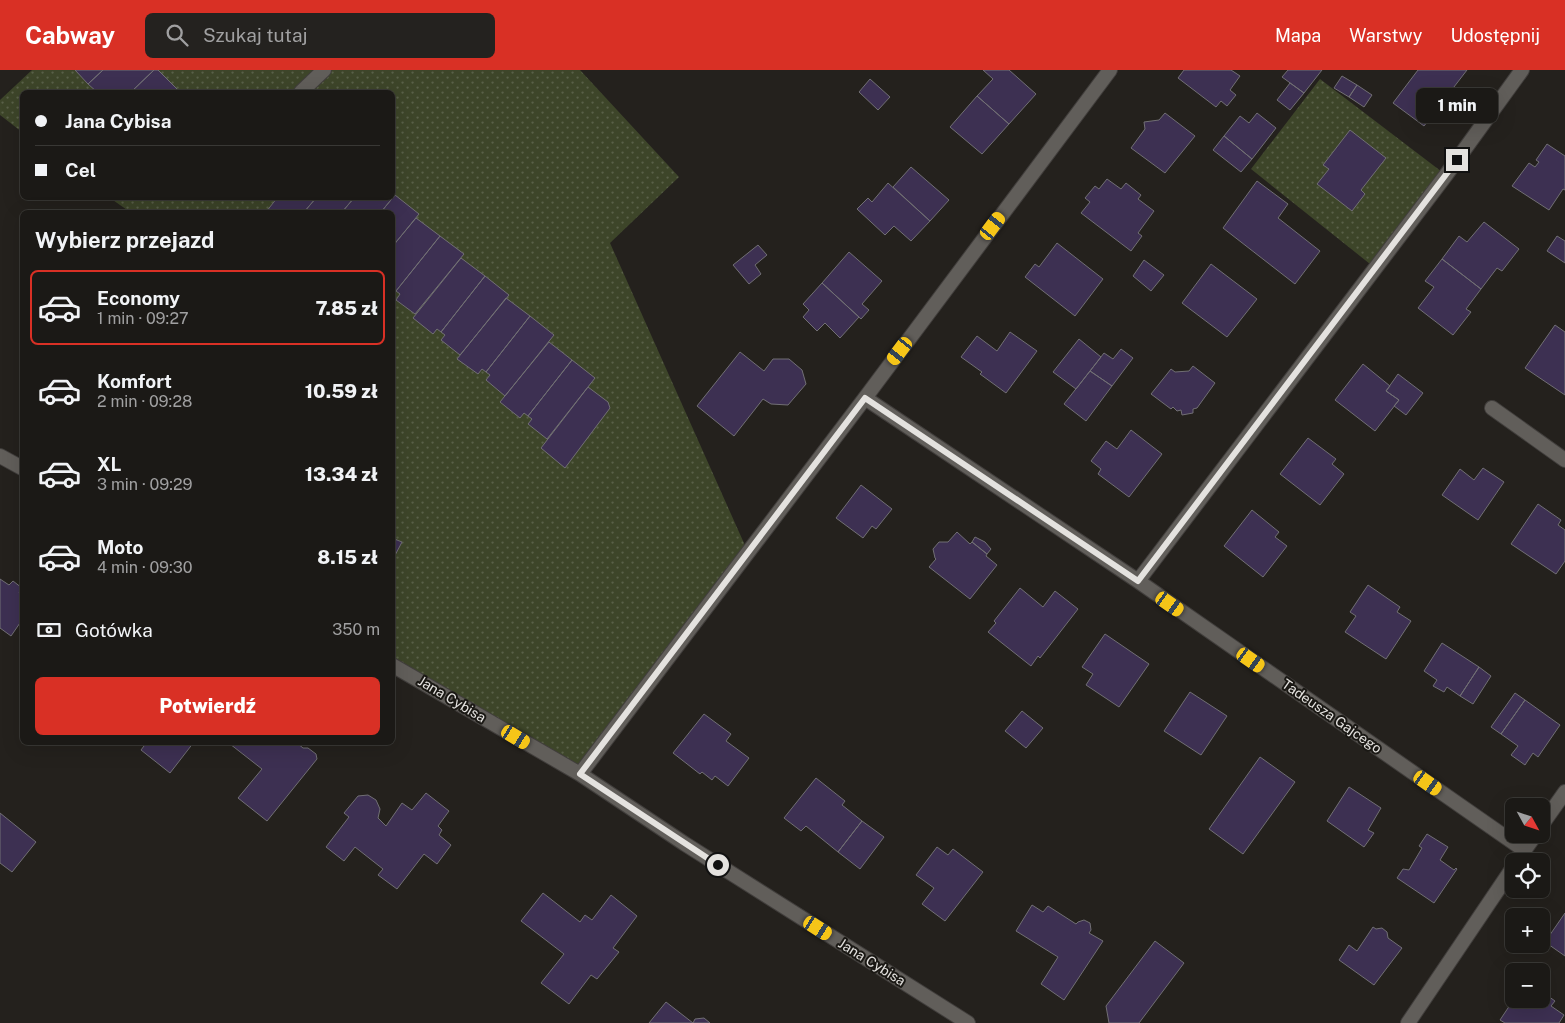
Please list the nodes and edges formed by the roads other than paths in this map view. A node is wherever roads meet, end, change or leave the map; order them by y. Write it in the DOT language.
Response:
graph roads {
  1 [pos="324,70"];
  2 [pos="1110,70"];
  3 [pos="1522,70"];
  4 [pos="303,90"];
  5 [pos="865,398"];
  6 [pos="1492,408"];
  7 [pos="0,456"];
  8 [pos="1565,460"];
  9 [pos="20,467"];
  10 [pos="1138,581"];
  11 [pos="395,667"];
  12 [pos="580,774"];
  13 [pos="1565,792"];
  14 [pos="1550,813"];
  15 [pos="1517,853"];
  16 [pos="1505,879"];
  17 [pos="968,1023"];
  18 [pos="1408,1023"];
  1 -- 4 [label="street"];
  2 -- 5 [label="street"];
  3 -- 10 [label="street"];
  5 -- 10 [label="street, Tadeusza Gajcego"];
  5 -- 12 [label="street"];
  6 -- 8 [label="street"];
  7 -- 9 [label="street"];
  10 -- 15 [label="street, Tadeusza Gajcego"];
  11 -- 12 [label="street, Jana Cybisa"];
  12 -- 17 [label="street, Jana Cybisa"];
  13 -- 14 [label="street"];
  16 -- 18 [label="street"];
}
